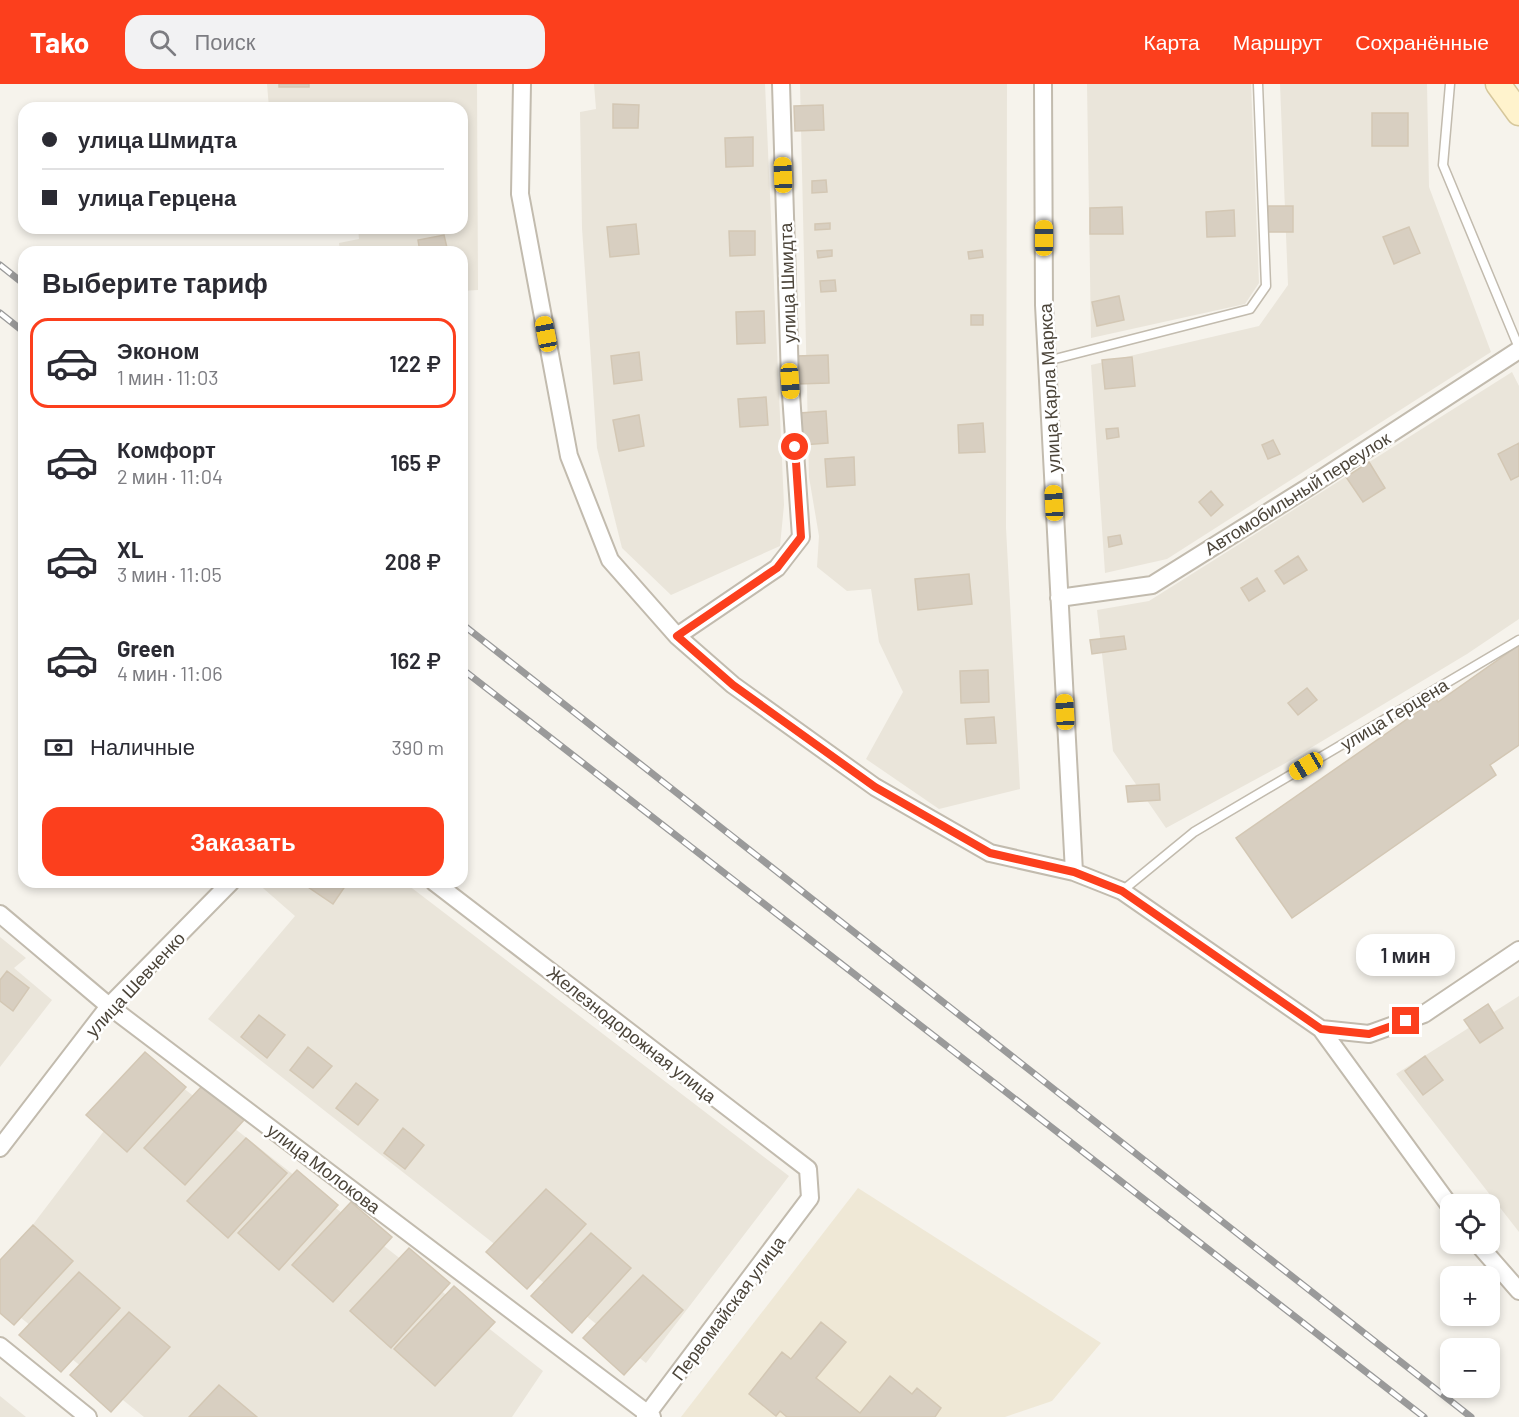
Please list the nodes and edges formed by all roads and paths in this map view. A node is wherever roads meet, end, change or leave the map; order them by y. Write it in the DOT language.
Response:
graph roads {
  1 [pos="522,84"];
  2 [pos="781,84"];
  3 [pos="1043,84"];
  4 [pos="1258,84"];
  5 [pos="1450,84"];
  6 [pos="1498,84"];
  7 [pos="1519,113"];
  8 [pos="1519,349"];
  9 [pos="1047,361"];
  10 [pos="1059,597"];
  11 [pos="677,636"];
  12 [pos="1519,639"];
  13 [pos="1074,872"];
  14 [pos="225,888"];
  15 [pos="442,888"];
  16 [pos="1122,891"];
  17 [pos="0,914"];
  18 [pos="1519,950"];
  19 [pos="110,1006"];
  20 [pos="1321,1029"];
  21 [pos="0,1148"];
  22 [pos="1441,1194"];
  23 [pos="810,1198"];
  24 [pos="1487,1254"];
  25 [pos="1519,1291"];
  26 [pos="0,1346"];
  27 [pos="648,1416"];
  28 [pos="88,1417"];
  1 -- 11 [label="street"];
  2 -- 11 [label="street, улица Шмидта"];
  3 -- 9 [label="street, улица Карла Маркса"];
  4 -- 9 [label="lane"];
  5 -- 8 [label="lane"];
  6 -- 7 [label="main road"];
  8 -- 10 [label="street, Автомобильный переулок"];
  9 -- 10 [label="street, улица Карла Маркса"];
  10 -- 13 [label="street, улица Карла Маркса"];
  11 -- 13 [label="street"];
  12 -- 16 [label="lane, улица Герцена"];
  13 -- 16 [label="street"];
  14 -- 19 [label="street, улица Шевченко"];
  15 -- 23 [label="street, Железнодорожная улица"];
  16 -- 20 [label="street"];
  17 -- 19 [label="street, улица Молокова"];
  18 -- 20 [label="street"];
  19 -- 21 [label="street, улица Шевченко"];
  19 -- 27 [label="street, улица Молокова"];
  20 -- 22 [label="street"];
  23 -- 27 [label="street, Первомайская улица"];
  24 -- 25 [label="street"];
  26 -- 28 [label="street"];
}
